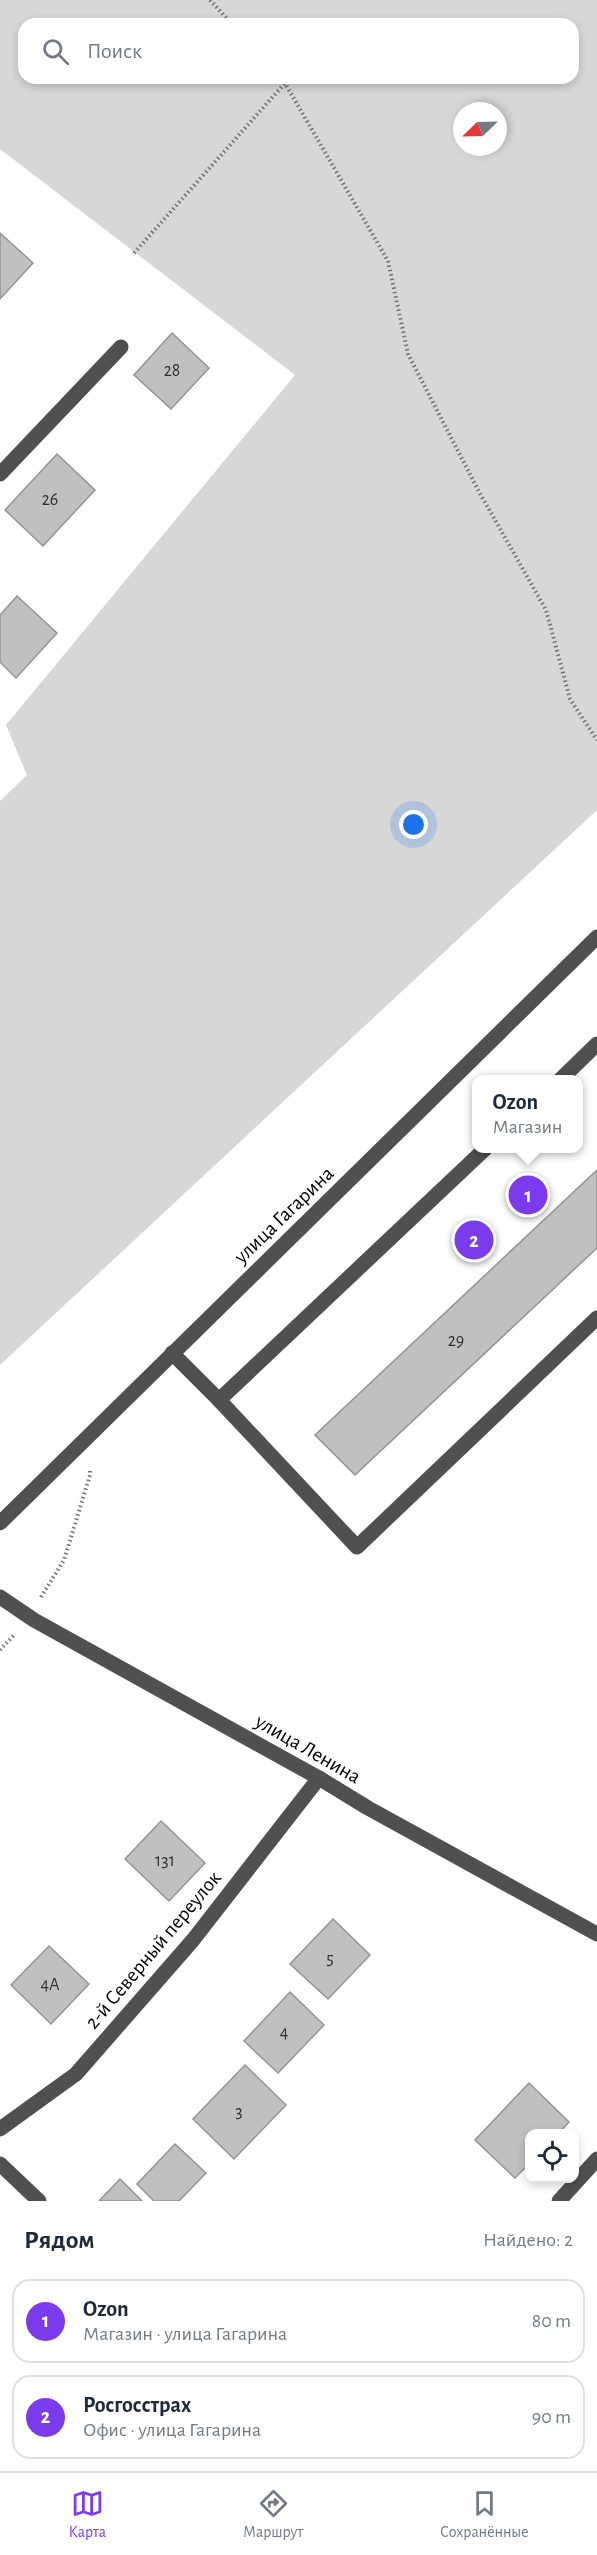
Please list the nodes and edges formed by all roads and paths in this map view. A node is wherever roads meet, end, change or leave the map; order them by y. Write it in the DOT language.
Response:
graph roads {
  1 [pos="210,0"];
  2 [pos="226,18"];
  3 [pos="284,84"];
  4 [pos="287,84"];
  5 [pos="134,253"];
  6 [pos="121,348"];
  7 [pos="0,474"];
  8 [pos="597,740"];
  9 [pos="597,937"];
  10 [pos="597,1044"];
  11 [pos="565,1075"];
  12 [pos="482,1153"];
  13 [pos="597,1318"];
  14 [pos="172,1353"];
  15 [pos="219,1400"];
  16 [pos="90,1467"];
  17 [pos="0,1522"];
  18 [pos="0,1597"];
  19 [pos="30,1617"];
  20 [pos="0,1650"];
  21 [pos="319,1778"];
  22 [pos="597,1934"];
  23 [pos="0,2129"];
  24 [pos="597,2159"];
  25 [pos="0,2164"];
  26 [pos="39,2201"];
  27 [pos="560,2201"];
  1 -- 2 [label="path"];
  3 -- 5 [label="path"];
  4 -- 8 [label="path"];
  6 -- 7 [label="street"];
  9 -- 14 [label="street, улица Гагарина"];
  10 -- 11 [label="street"];
  12 -- 15 [label="street"];
  13 -- 15 [label="street"];
  14 -- 15 [label="street"];
  14 -- 17 [label="street, улица Гагарина"];
  16 -- 19 [label="path"];
  18 -- 19 [label="street, улица Ленина"];
  19 -- 20 [label="path"];
  19 -- 21 [label="street, улица Ленина"];
  21 -- 22 [label="street, улица Ленина"];
  21 -- 23 [label="street, 2-й Северный переулок"];
  24 -- 27 [label="street"];
  25 -- 26 [label="street"];
}
